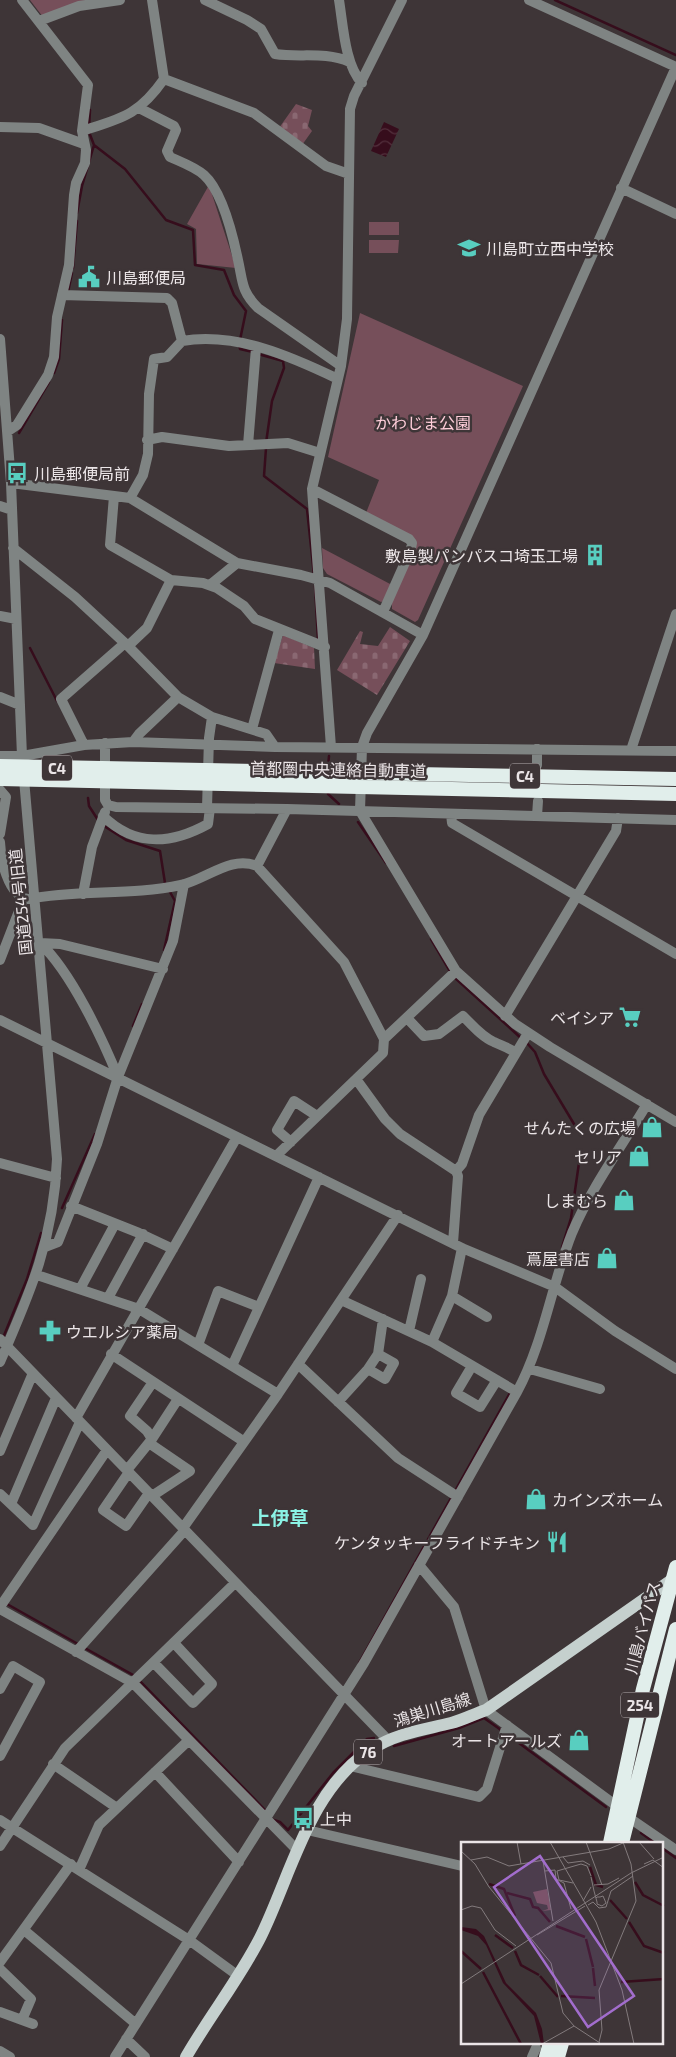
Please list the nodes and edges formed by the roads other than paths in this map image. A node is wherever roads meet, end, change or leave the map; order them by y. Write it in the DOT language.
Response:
graph roads {
  1 [pos="22,0"];
  2 [pos="120,0"];
  3 [pos="152,0"];
  4 [pos="205,0"];
  5 [pos="339,0"];
  6 [pos="402,0"];
  7 [pos="529,0"];
  8 [pos="39,22"];
  9 [pos="350,62"];
  10 [pos="676,67"];
  11 [pos="164,79"];
  12 [pos="362,83"];
  13 [pos="139,108"];
  14 [pos="0,127"];
  15 [pos="82,131"];
  16 [pos="84,144"];
  17 [pos="349,174"];
  18 [pos="620,188"];
  19 [pos="676,214"];
  20 [pos="62,295"];
  21 [pos="0,339"];
  22 [pos="182,341"];
  23 [pos="256,348"];
  24 [pos="341,366"];
  25 [pos="338,379"];
  26 [pos="8,431"];
  27 [pos="147,440"];
  28 [pos="4,444"];
  29 [pos="248,445"];
  30 [pos="320,453"];
  31 [pos="11,483"];
  32 [pos="312,489"];
  33 [pos="114,496"];
  34 [pos="130,498"];
  35 [pos="0,506"];
  36 [pos="12,510"];
  37 [pos="14,548"];
  38 [pos="237,563"];
  39 [pos="171,580"];
  40 [pos="320,580"];
  41 [pos="210,585"];
  42 [pos="383,612"];
  43 [pos="676,614"];
  44 [pos="0,616"];
  45 [pos="16,619"];
  46 [pos="279,630"];
  47 [pos="423,635"];
  48 [pos="127,644"];
  49 [pos="320,645"];
  50 [pos="178,696"];
  51 [pos="0,697"];
  52 [pos="20,705"];
  53 [pos="212,717"];
  54 [pos="252,729"];
  55 [pos="134,742"];
  56 [pos="105,743"];
  57 [pos="84,744"];
  58 [pos="208,745"];
  59 [pos="331,746"];
  60 [pos="362,746"];
  61 [pos="275,747"];
  62 [pos="537,750"];
  63 [pos="631,750"];
  64 [pos="676,751"];
  65 [pos="0,756"];
  66 [pos="22,756"];
  67 [pos="537,765"];
  68 [pos="0,766"];
  69 [pos="114,775"];
  70 [pos="260,778"];
  71 [pos="0,779"];
  72 [pos="676,779"];
  73 [pos="0,790"];
  74 [pos="676,794"];
  75 [pos="538,801"];
  76 [pos="108,805"];
  77 [pos="208,808"];
  78 [pos="287,809"];
  79 [pos="360,812"];
  80 [pos="451,814"];
  81 [pos="537,816"];
  82 [pos="618,818"];
  83 [pos="101,820"];
  84 [pos="676,820"];
  85 [pos="0,834"];
  86 [pos="0,842"];
  87 [pos="257,866"];
  88 [pos="184,884"];
  89 [pos="82,894"];
  90 [pos="576,895"];
  91 [pos="29,898"];
  92 [pos="40,943"];
  93 [pos="676,954"];
  94 [pos="0,960"];
  95 [pos="160,968"];
  96 [pos="456,971"];
  97 [pos="505,1016"];
  98 [pos="407,1018"];
  99 [pos="0,1020"];
  100 [pos="528,1033"];
  101 [pos="384,1039"];
  102 [pos="48,1044"];
  103 [pos="516,1053"];
  104 [pos="118,1078"];
  105 [pos="356,1079"];
  106 [pos="647,1104"];
  107 [pos="317,1116"];
  108 [pos="676,1122"];
  109 [pos="237,1137"];
  110 [pos="291,1142"];
  111 [pos="276,1156"];
  112 [pos="0,1163"];
  113 [pos="456,1171"];
  114 [pos="319,1177"];
  115 [pos="56,1178"];
  116 [pos="71,1206"];
  117 [pos="398,1216"];
  118 [pos="116,1224"];
  119 [pos="143,1234"];
  120 [pos="458,1246"];
  121 [pos="45,1247"];
  122 [pos="173,1249"];
  123 [pos="37,1275"];
  124 [pos="421,1279"];
  125 [pos="555,1287"];
  126 [pos="80,1289"];
  127 [pos="452,1296"];
  128 [pos="108,1298"];
  129 [pos="341,1300"];
  130 [pos="259,1306"];
  131 [pos="139,1309"];
  132 [pos="487,1317"];
  133 [pos="383,1319"];
  134 [pos="409,1331"];
  135 [pos="2,1342"];
  136 [pos="432,1342"];
  137 [pos="198,1345"];
  138 [pos="111,1354"];
  139 [pos="378,1354"];
  140 [pos="0,1362"];
  141 [pos="298,1364"];
  142 [pos="232,1366"];
  143 [pos="472,1366"];
  144 [pos="368,1369"];
  145 [pos="530,1369"];
  146 [pos="676,1369"];
  147 [pos="33,1373"];
  148 [pos="497,1380"];
  149 [pos="153,1382"];
  150 [pos="600,1389"];
  151 [pos="517,1392"];
  152 [pos="278,1394"];
  153 [pos="56,1398"];
  154 [pos="178,1399"];
  155 [pos="338,1402"];
  156 [pos="78,1420"];
  157 [pos="151,1441"];
  158 [pos="243,1442"];
  159 [pos="107,1450"];
  160 [pos="0,1451"];
  161 [pos="128,1471"];
  162 [pos="0,1494"];
  163 [pos="150,1494"];
  164 [pos="458,1497"];
  165 [pos="11,1504"];
  166 [pos="184,1529"];
  167 [pos="419,1565"];
  168 [pos="675,1574"];
  169 [pos="235,1583"];
  170 [pos="2,1606"];
  171 [pos="676,1629"];
  172 [pos="174,1643"];
  173 [pos="79,1648"];
  174 [pos="154,1663"];
  175 [pos="135,1680"];
  176 [pos="0,1689"];
  177 [pos="344,1696"];
  178 [pos="486,1710"];
  179 [pos="507,1725"];
  180 [pos="388,1740"];
  181 [pos="188,1741"];
  182 [pos="1,1753"];
  183 [pos="52,1764"];
  184 [pos="350,1766"];
  185 [pos="155,1772"];
  186 [pos="618,1807"];
  187 [pos="117,1808"];
  188 [pos="628,1817"];
  189 [pos="0,1820"];
  190 [pos="266,1820"];
  191 [pos="12,1827"];
  192 [pos="307,1830"];
  193 [pos="610,1842"];
  194 [pos="622,1842"];
  195 [pos="0,1846"];
  196 [pos="297,1850"];
  197 [pos="676,1850"];
  198 [pos="239,1862"];
  199 [pos="461,1866"];
  200 [pos="75,1867"];
  201 [pos="24,1930"];
  202 [pos="189,1940"];
  203 [pos="0,1962"];
  204 [pos="0,1969"];
  205 [pos="237,1975"];
  206 [pos="0,2012"];
  207 [pos="22,2020"];
  208 [pos="32,2024"];
  209 [pos="136,2024"];
  210 [pos="126,2039"];
  211 [pos="549,2044"];
  212 [pos="562,2044"];
  213 [pos="0,2051"];
  214 [pos="538,2054"];
  215 [pos="10,2057"];
  216 [pos="115,2057"];
  217 [pos="145,2057"];
  218 [pos="186,2057"];
  219 [pos="558,2057"];
  1 -- 8 [label="street"];
  2 -- 8 [label="street"];
  3 -- 11 [label="street"];
  4 -- 9 [label="street"];
  5 -- 9 [label="street"];
  6 -- 12 [label="street"];
  7 -- 10 [label="street"];
  8 -- 15 [label="street"];
  9 -- 12 [label="street"];
  10 -- 18 [label="street"];
  11 -- 13 [label="street"];
  11 -- 17 [label="street"];
  12 -- 17 [label="street"];
  13 -- 15 [label="street"];
  13 -- 24 [label="street"];
  14 -- 16 [label="street"];
  15 -- 16 [label="street"];
  16 -- 20 [label="street"];
  17 -- 24 [label="street"];
  18 -- 19 [label="street"];
  18 -- 47 [label="street"];
  20 -- 22 [label="street"];
  20 -- 26 [label="street"];
  21 -- 26 [label="street, 国道254号旧道"];
  22 -- 23 [label="street"];
  22 -- 27 [label="street"];
  23 -- 25 [label="street"];
  23 -- 29 [label="street"];
  24 -- 25 [label="street"];
  25 -- 30 [label="street"];
  26 -- 28 [label="street, 国道254号旧道"];
  27 -- 29 [label="street"];
  27 -- 34 [label="street"];
  28 -- 31 [label="street, 国道254号旧道"];
  29 -- 30 [label="street"];
  30 -- 32 [label="street"];
  31 -- 33 [label="street"];
  31 -- 36 [label="street, 国道254号旧道"];
  32 -- 40 [label="street"];
  32 -- 42 [label="street"];
  33 -- 34 [label="street"];
  33 -- 39 [label="street"];
  34 -- 38 [label="street"];
  35 -- 36 [label="street"];
  36 -- 37 [label="street, 国道254号旧道"];
  37 -- 45 [label="street, 国道254号旧道"];
  37 -- 48 [label="street"];
  38 -- 40 [label="street"];
  38 -- 41 [label="street"];
  39 -- 41 [label="street"];
  39 -- 48 [label="street"];
  40 -- 42 [label="street"];
  40 -- 49 [label="street"];
  41 -- 46 [label="street"];
  42 -- 47 [label="street"];
  43 -- 63 [label="street"];
  44 -- 45 [label="street"];
  45 -- 52 [label="street, 国道254号旧道"];
  46 -- 49 [label="street"];
  46 -- 54 [label="street"];
  47 -- 60 [label="street"];
  48 -- 50 [label="street"];
  48 -- 57 [label="street"];
  49 -- 59 [label="street"];
  50 -- 53 [label="street"];
  50 -- 55 [label="street"];
  51 -- 52 [label="street"];
  52 -- 66 [label="street, 国道254号旧道"];
  53 -- 54 [label="street"];
  53 -- 58 [label="street"];
  54 -- 61 [label="street"];
  55 -- 56 [label="street"];
  55 -- 58 [label="street"];
  56 -- 57 [label="street"];
  56 -- 76 [label="street"];
  57 -- 66 [label="street"];
  58 -- 61 [label="street"];
  58 -- 77 [label="street"];
  59 -- 60 [label="street"];
  59 -- 61 [label="street"];
  60 -- 62 [label="street"];
  60 -- 79 [label="street"];
  62 -- 63 [label="street"];
  62 -- 67 [label="street"];
  63 -- 64 [label="street"];
  65 -- 66 [label="street"];
  66 -- 91 [label="street, 国道254号旧道"];
  68 -- 69 [label="highway, 首都圏中央連絡自動車道 / C4"];
  69 -- 70 [label="highway, 首都圏中央連絡自動車道 / C4"];
  69 -- 71 [label="highway, 首都圏中央連絡自動車道 / C4"];
  70 -- 72 [label="highway, 首都圏中央連絡自動車道 / C4"];
  70 -- 74 [label="highway, 首都圏中央連絡自動車道 / C4"];
  73 -- 85 [label="street"];
  75 -- 81 [label="street"];
  76 -- 77 [label="street"];
  76 -- 83 [label="street"];
  77 -- 78 [label="street"];
  77 -- 83 [label="street"];
  78 -- 79 [label="street"];
  78 -- 87 [label="street"];
  79 -- 80 [label="street"];
  79 -- 96 [label="street"];
  80 -- 81 [label="street"];
  80 -- 90 [label="street"];
  81 -- 82 [label="street"];
  82 -- 84 [label="street"];
  82 -- 90 [label="street"];
  83 -- 89 [label="street"];
  86 -- 91 [label="street"];
  87 -- 88 [label="street"];
  87 -- 101 [label="street"];
  88 -- 89 [label="street"];
  88 -- 95 [label="street"];
  89 -- 91 [label="street"];
  90 -- 93 [label="street"];
  90 -- 97 [label="street"];
  91 -- 92 [label="street, 国道254号旧道"];
  91 -- 94 [label="street"];
  92 -- 95 [label="street"];
  92 -- 102 [label="street, 国道254号旧道"];
  92 -- 104 [label="street"];
  95 -- 104 [label="street"];
  96 -- 97 [label="street"];
  96 -- 98 [label="street"];
  97 -- 100 [label="street"];
  98 -- 101 [label="street"];
  98 -- 103 [label="street"];
  99 -- 102 [label="street"];
  100 -- 103 [label="street"];
  100 -- 106 [label="street"];
  101 -- 105 [label="street"];
  102 -- 104 [label="street"];
  102 -- 115 [label="street, 国道254号旧道"];
  103 -- 113 [label="street"];
  104 -- 109 [label="street"];
  104 -- 116 [label="street"];
  105 -- 107 [label="street"];
  105 -- 113 [label="street"];
  106 -- 108 [label="street"];
  106 -- 125 [label="street"];
  107 -- 110 [label="street"];
  107 -- 110 [label="street"];
  109 -- 111 [label="street"];
  109 -- 122 [label="street"];
  110 -- 111 [label="street"];
  111 -- 114 [label="street"];
  112 -- 115 [label="street"];
  113 -- 120 [label="street"];
  114 -- 117 [label="street"];
  114 -- 130 [label="street"];
  115 -- 121 [label="street, 国道254号旧道"];
  116 -- 118 [label="street"];
  116 -- 121 [label="street"];
  117 -- 120 [label="street"];
  117 -- 129 [label="street"];
  118 -- 119 [label="street"];
  118 -- 126 [label="street"];
  119 -- 122 [label="street"];
  119 -- 128 [label="street"];
  120 -- 125 [label="street"];
  120 -- 127 [label="street"];
  121 -- 123 [label="street, 国道254号旧道"];
  122 -- 131 [label="street"];
  123 -- 126 [label="street"];
  123 -- 135 [label="street, 国道254号旧道"];
  124 -- 134 [label="street"];
  125 -- 145 [label="street"];
  125 -- 146 [label="street"];
  126 -- 128 [label="street"];
  127 -- 132 [label="street"];
  127 -- 136 [label="street"];
  128 -- 131 [label="street"];
  129 -- 133 [label="street"];
  129 -- 141 [label="street"];
  130 -- 137 [label="street"];
  130 -- 142 [label="street"];
  131 -- 137 [label="street"];
  131 -- 138 [label="street"];
  133 -- 134 [label="street"];
  133 -- 139 [label="street"];
  134 -- 136 [label="street"];
  135 -- 140 [label="street, 国道254号旧道"];
  135 -- 147 [label="street"];
  136 -- 143 [label="street"];
  137 -- 142 [label="street"];
  138 -- 149 [label="street"];
  138 -- 156 [label="street"];
  139 -- 144 [label="street"];
  139 -- 144 [label="street"];
  141 -- 152 [label="street"];
  141 -- 155 [label="street"];
  142 -- 152 [label="street"];
  143 -- 148 [label="street"];
  143 -- 148 [label="street"];
  144 -- 155 [label="street"];
  145 -- 150 [label="street"];
  145 -- 151 [label="street"];
  147 -- 153 [label="street"];
  147 -- 160 [label="street"];
  148 -- 151 [label="street"];
  149 -- 154 [label="street"];
  149 -- 157 [label="street"];
  151 -- 164 [label="street"];
  152 -- 158 [label="street"];
  153 -- 156 [label="street"];
  153 -- 165 [label="street"];
  154 -- 157 [label="street"];
  154 -- 158 [label="street"];
  155 -- 164 [label="street"];
  156 -- 159 [label="street"];
  156 -- 165 [label="street"];
  157 -- 161 [label="street"];
  157 -- 163 [label="street"];
  158 -- 166 [label="street"];
  159 -- 161 [label="street"];
  159 -- 170 [label="street"];
  161 -- 163 [label="street"];
  161 -- 163 [label="street"];
  162 -- 165 [label="street"];
  163 -- 166 [label="street"];
  164 -- 167 [label="street"];
  166 -- 169 [label="street"];
  166 -- 173 [label="street"];
  167 -- 177 [label="street"];
  167 -- 178 [label="street"];
  168 -- 178 [label="main road, 鴻巣川島線 / 76"];
  168 -- 186 [label="highway, 川島バイパス / 254"];
  169 -- 172 [label="street"];
  169 -- 177 [label="street"];
  170 -- 173 [label="street"];
  171 -- 188 [label="highway, 川島バイパス / 254"];
  172 -- 174 [label="street"];
  172 -- 174 [label="street"];
  173 -- 175 [label="street"];
  174 -- 175 [label="street"];
  175 -- 181 [label="street"];
  175 -- 183 [label="street"];
  176 -- 182 [label="street"];
  177 -- 180 [label="street"];
  177 -- 190 [label="street"];
  178 -- 179 [label="street"];
  178 -- 180 [label="main road, 鴻巣川島線 / 76"];
  179 -- 184 [label="street"];
  179 -- 186 [label="street"];
  180 -- 184 [label="main road, 鴻巣川島線 / 76"];
  181 -- 185 [label="street"];
  181 -- 190 [label="street"];
  183 -- 187 [label="street"];
  183 -- 191 [label="street"];
  184 -- 192 [label="main road, 鴻巣川島線 / 76"];
  185 -- 187 [label="street"];
  185 -- 198 [label="street"];
  186 -- 193 [label="highway, 川島バイパス / 254"];
  187 -- 200 [label="street"];
  188 -- 194 [label="highway, 川島バイパス / 254"];
  188 -- 197 [label="street"];
  189 -- 191 [label="street"];
  190 -- 196 [label="street"];
  190 -- 198 [label="street"];
  191 -- 195 [label="street"];
  191 -- 200 [label="street"];
  192 -- 196 [label="main road, 鴻巣川島線 / 76"];
  192 -- 199 [label="street"];
  196 -- 205 [label="main road, 鴻巣川島線 / 76"];
  198 -- 202 [label="street"];
  200 -- 201 [label="street"];
  200 -- 202 [label="street"];
  201 -- 203 [label="street"];
  201 -- 209 [label="street"];
  202 -- 205 [label="street"];
  202 -- 209 [label="street"];
  204 -- 207 [label="street"];
  205 -- 218 [label="main road, 鴻巣川島線 / 76"];
  206 -- 207 [label="street"];
  207 -- 208 [label="street"];
  209 -- 210 [label="street"];
  210 -- 216 [label="street"];
  210 -- 217 [label="street"];
  211 -- 214 [label="highway"];
  212 -- 219 [label="highway"];
  213 -- 215 [label="street"];
}
